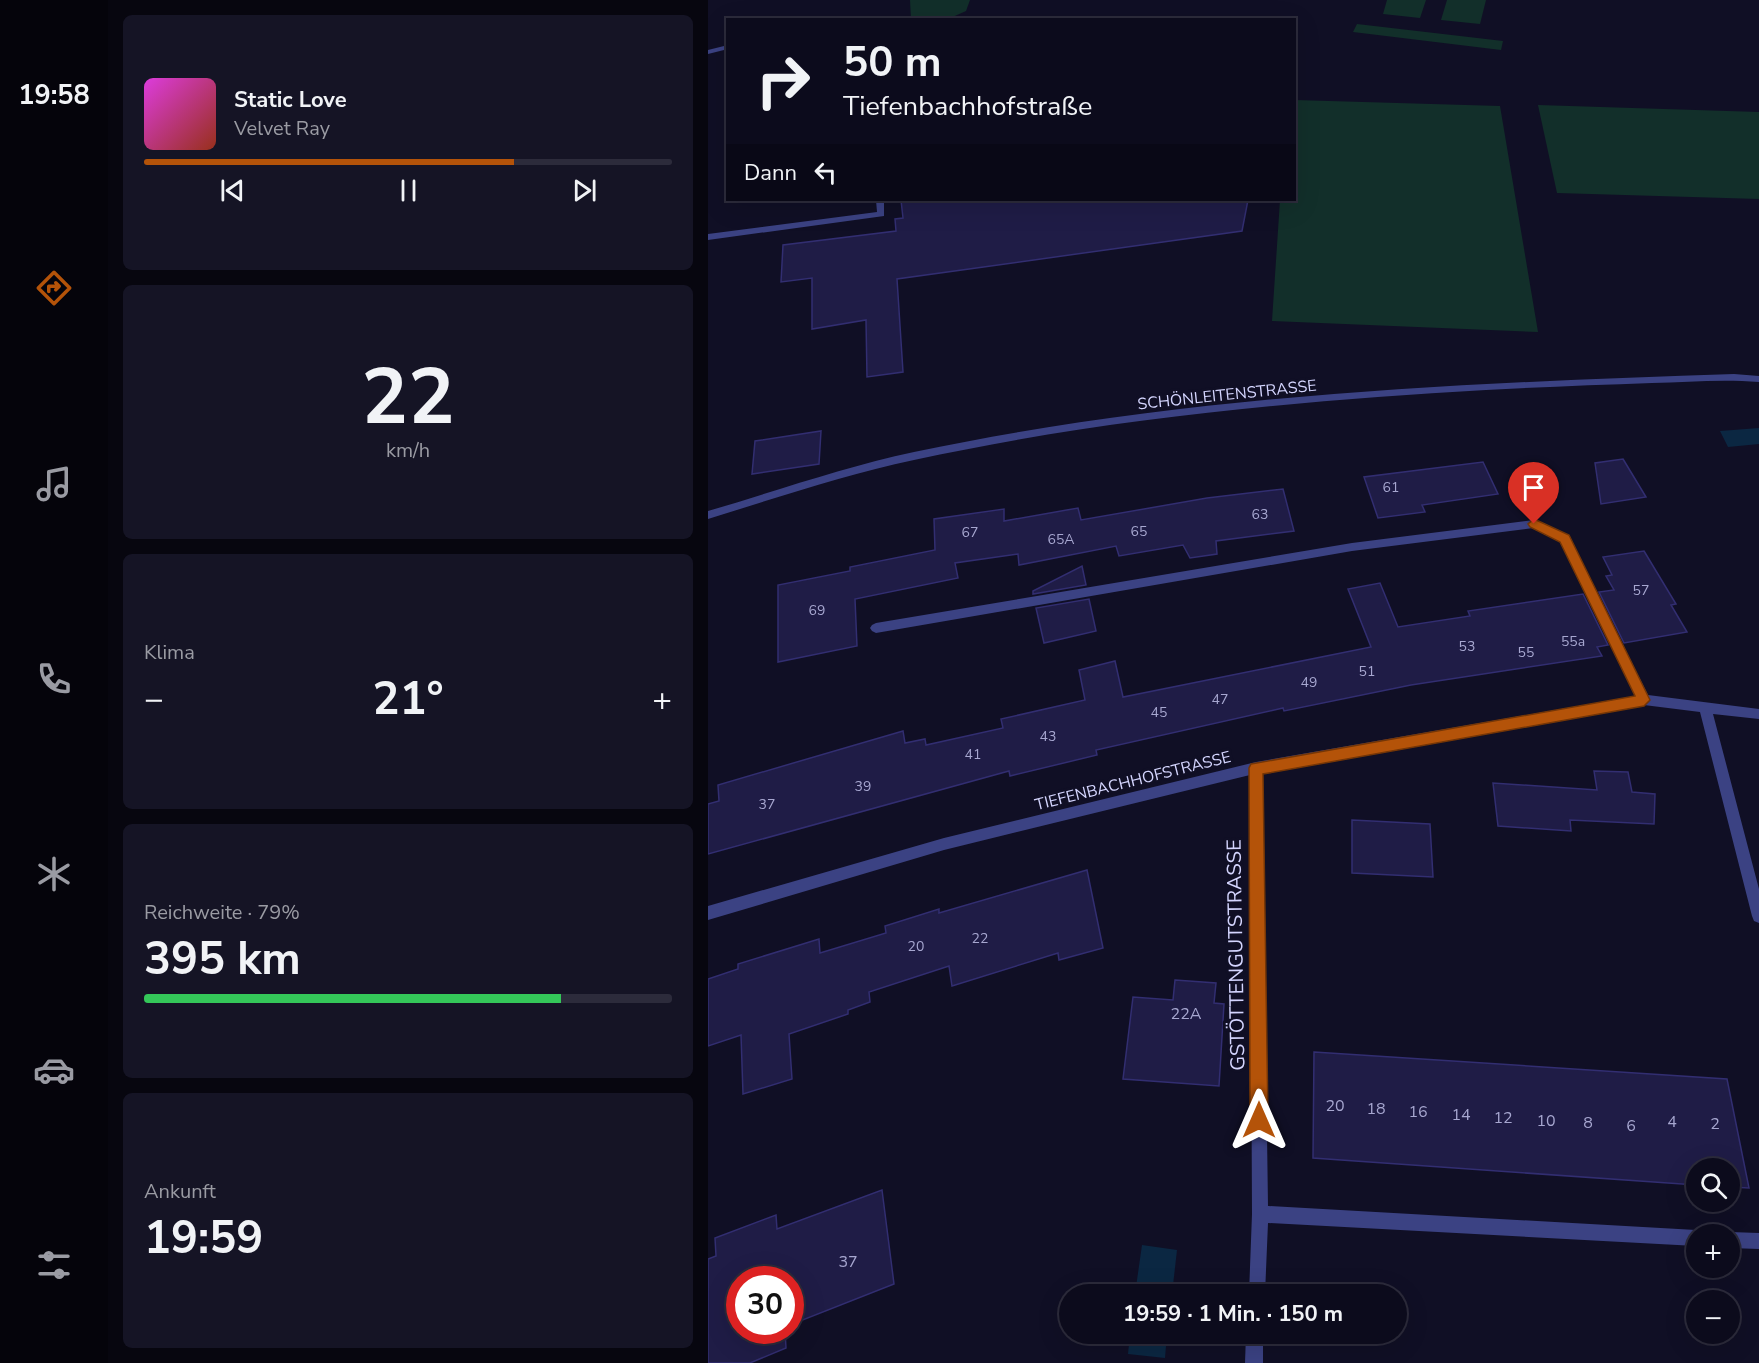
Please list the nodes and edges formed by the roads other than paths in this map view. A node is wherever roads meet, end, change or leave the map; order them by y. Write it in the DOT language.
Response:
graph roads {
  1 [pos="726,48"];
  2 [pos="708,52"];
  3 [pos="880,201"];
  4 [pos="708,237"];
  5 [pos="1759,379"];
  6 [pos="708,515"];
  7 [pos="876,627"];
  8 [pos="1644,700"];
  9 [pos="1705,706"];
  10 [pos="1759,714"];
  11 [pos="1256,768"];
  12 [pos="708,913"];
  13 [pos="1759,916"];
  14 [pos="1260,1214"];
  15 [pos="1686,1237"];
  16 [pos="1740,1240"];
  17 [pos="1759,1241"];
  18 [pos="1257,1284"];
  19 [pos="1255,1344"];
  20 [pos="1254,1363"];
  1 -- 2 [label="street"];
  3 -- 4 [label="street"];
  5 -- 6 [label="street, SCHÖNLEITENSTRASSE"];
  7 -- 8 [label="street"];
  8 -- 9 [label="street, TIEFENBACHHOFSTRASSE"];
  8 -- 11 [label="street, TIEFENBACHHOFSTRASSE"];
  9 -- 10 [label="street, TIEFENBACHHOFSTRASSE"];
  9 -- 13 [label="street"];
  11 -- 12 [label="street, TIEFENBACHHOFSTRASSE"];
  11 -- 14 [label="street, GSTÖTTENGUTSTRASSE"];
  14 -- 15 [label="street"];
  14 -- 18 [label="street, GSTÖTTENGUTSTRASSE"];
  16 -- 17 [label="street"];
  19 -- 20 [label="street"];
}
